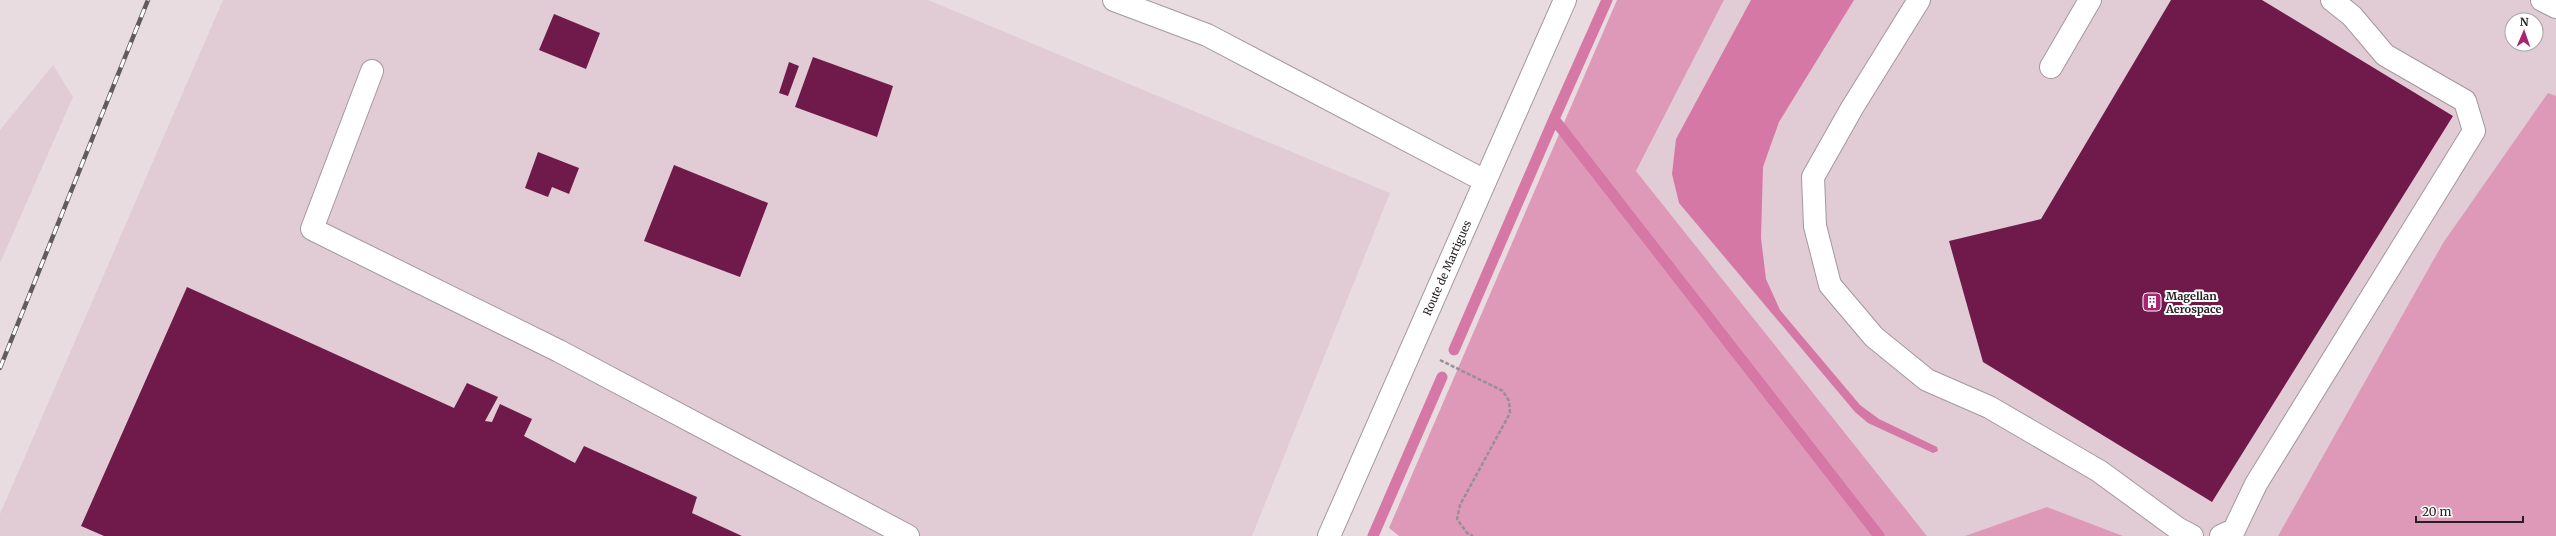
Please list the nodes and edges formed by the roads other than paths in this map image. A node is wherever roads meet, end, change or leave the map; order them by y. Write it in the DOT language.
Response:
graph roads {
  1 [pos="1114,0"];
  2 [pos="1565,0"];
  3 [pos="1919,0"];
  4 [pos="2090,0"];
  5 [pos="2332,0"];
  6 [pos="2542,0"];
  7 [pos="2556,7"];
  8 [pos="2357,8"];
  9 [pos="2051,67"];
  10 [pos="372,71"];
  11 [pos="1485,181"];
  12 [pos="908,536"];
  13 [pos="1329,536"];
  14 [pos="2192,536"];
  15 [pos="2221,536"];
  1 -- 11 [label="main road"];
  2 -- 11 [label="main road, Route de Martigues"];
  3 -- 14 [label="main road"];
  4 -- 9 [label="main road"];
  5 -- 8 [label="main road"];
  6 -- 7 [label="main road"];
  8 -- 15 [label="main road"];
  10 -- 12 [label="main road"];
  11 -- 13 [label="main road, Route de Martigues"];
}
